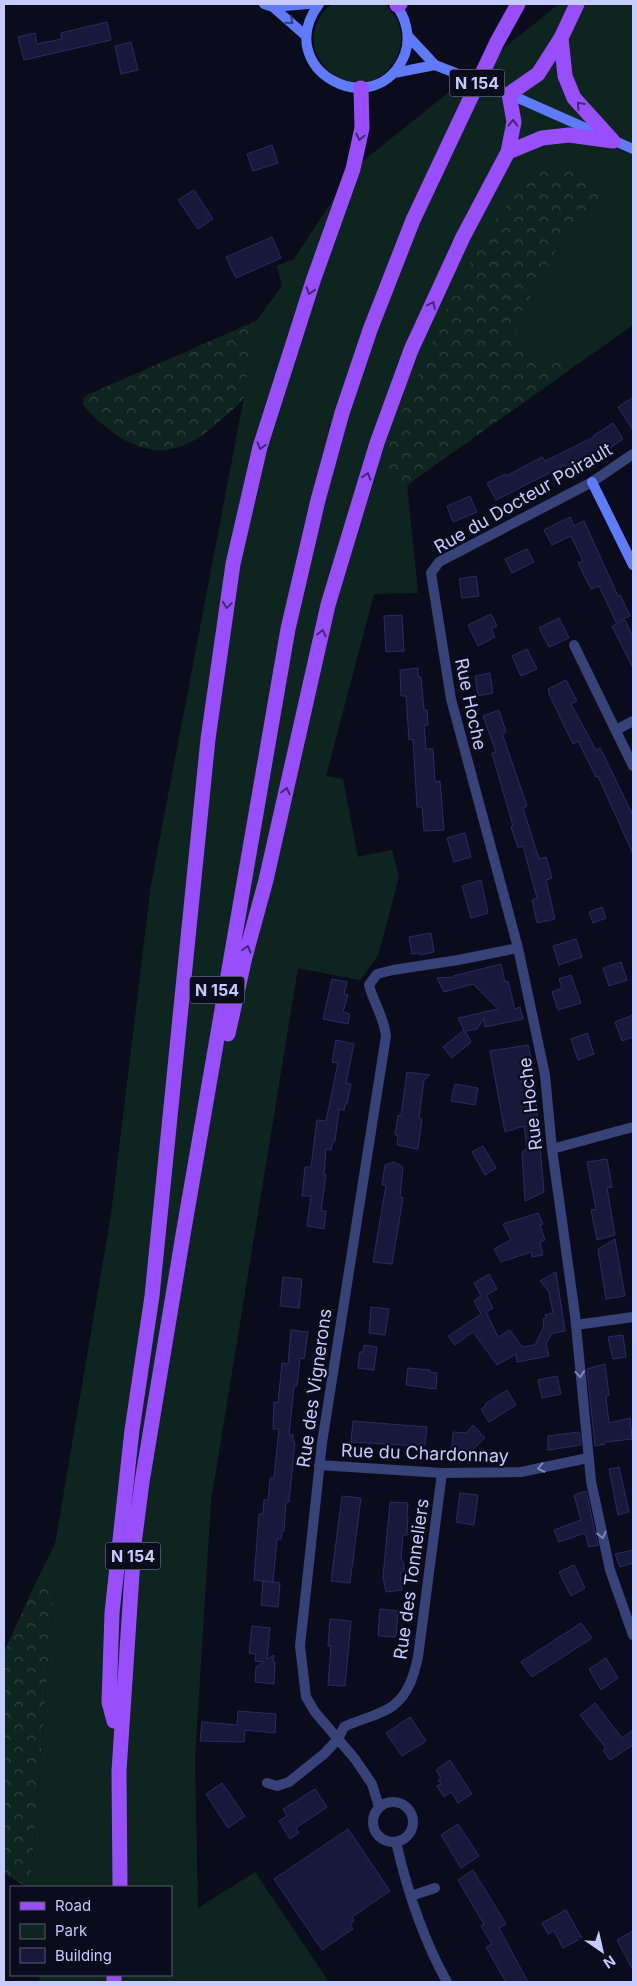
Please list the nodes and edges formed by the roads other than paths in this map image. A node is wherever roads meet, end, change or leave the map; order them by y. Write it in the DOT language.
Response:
graph roads {
  1 [pos="308,4"];
  2 [pos="319,4"];
  3 [pos="397,4"];
  4 [pos="508,4"];
  5 [pos="518,4"];
  6 [pos="577,4"];
  7 [pos="269,6"];
  8 [pos="306,36"];
  9 [pos="408,36"];
  10 [pos="561,38"];
  11 [pos="493,41"];
  12 [pos="435,65"];
  13 [pos="394,72"];
  14 [pos="361,88"];
  15 [pos="509,94"];
  16 [pos="455,121"];
  17 [pos="613,141"];
  18 [pos="633,149"];
  19 [pos="508,152"];
  20 [pos="633,454"];
  21 [pos="592,482"];
  22 [pos="633,565"];
  23 [pos="431,573"];
  24 [pos="574,645"];
  25 [pos="633,721"];
  26 [pos="616,730"];
  27 [pos="633,766"];
  28 [pos="518,948"];
  29 [pos="207,1097"];
  30 [pos="633,1127"];
  31 [pos="552,1149"];
  32 [pos="633,1318"];
  33 [pos="576,1325"];
  34 [pos="588,1458"];
  35 [pos="319,1464"];
  36 [pos="442,1473"];
  37 [pos="633,1634"];
  38 [pos="114,1721"];
  39 [pos="338,1739"];
  40 [pos="267,1783"];
  41 [pos="379,1807"];
  42 [pos="396,1842"];
  43 [pos="112,1886"];
  44 [pos="120,1886"];
  45 [pos="435,1888"];
  46 [pos="411,1896"];
  47 [pos="447,1982"];
  1 -- 7 [label="street"];
  2 -- 8 [label="street"];
  3 -- 9 [label="street"];
  4 -- 11 [label="main road, N 154"];
  5 -- 11 [label="main road, N 154"];
  6 -- 10 [label="main road"];
  7 -- 8 [label="street, one-way"];
  8 -- 14 [label="street"];
  9 -- 12 [label="street"];
  9 -- 13 [label="street"];
  10 -- 15 [label="main road"];
  17 -- 10 [label="main road, one-way"];
  11 -- 16 [label="main road, N 154"];
  12 -- 13 [label="street"];
  12 -- 15 [label="street"];
  13 -- 14 [label="street"];
  14 -- 38 [label="main road, one-way"];
  15 -- 17 [label="street"];
  19 -- 15 [label="main road, one-way"];
  16 -- 29 [label="main road, N 154"];
  16 -- 38 [label="main road, N 154"];
  17 -- 18 [label="street"];
  17 -- 19 [label="main road"];
  29 -- 19 [label="main road, one-way"];
  20 -- 21 [label="street, Rue du Docteur Poirault"];
  21 -- 22 [label="street"];
  21 -- 23 [label="street, Rue du Docteur Poirault"];
  23 -- 28 [label="street, Rue Hoche"];
  24 -- 26 [label="street"];
  25 -- 26 [label="street"];
  26 -- 27 [label="street"];
  28 -- 31 [label="street, Rue Hoche"];
  28 -- 35 [label="street, Rue des Vignerons"];
  29 -- 44 [label="main road, N 154"];
  30 -- 31 [label="street"];
  31 -- 33 [label="street, Rue Hoche"];
  32 -- 33 [label="street"];
  33 -- 34 [label="street, Rue Hoche, one-way"];
  34 -- 36 [label="street, Rue du Chardonnay, one-way"];
  34 -- 37 [label="street, Rue Hoche, one-way"];
  35 -- 36 [label="street, Rue du Chardonnay"];
  35 -- 39 [label="street, Rue des Vignerons"];
  36 -- 39 [label="street, Rue des Tonneliers"];
  38 -- 43 [label="main road, N 154"];
  39 -- 40 [label="street, Rue des Tonneliers"];
  39 -- 41 [label="street, Rue des Vignerons"];
  41 -- 42 [label="street"];
  41 -- 42 [label="street"];
  42 -- 46 [label="street"];
  45 -- 46 [label="street"];
  46 -- 47 [label="street"];
}
